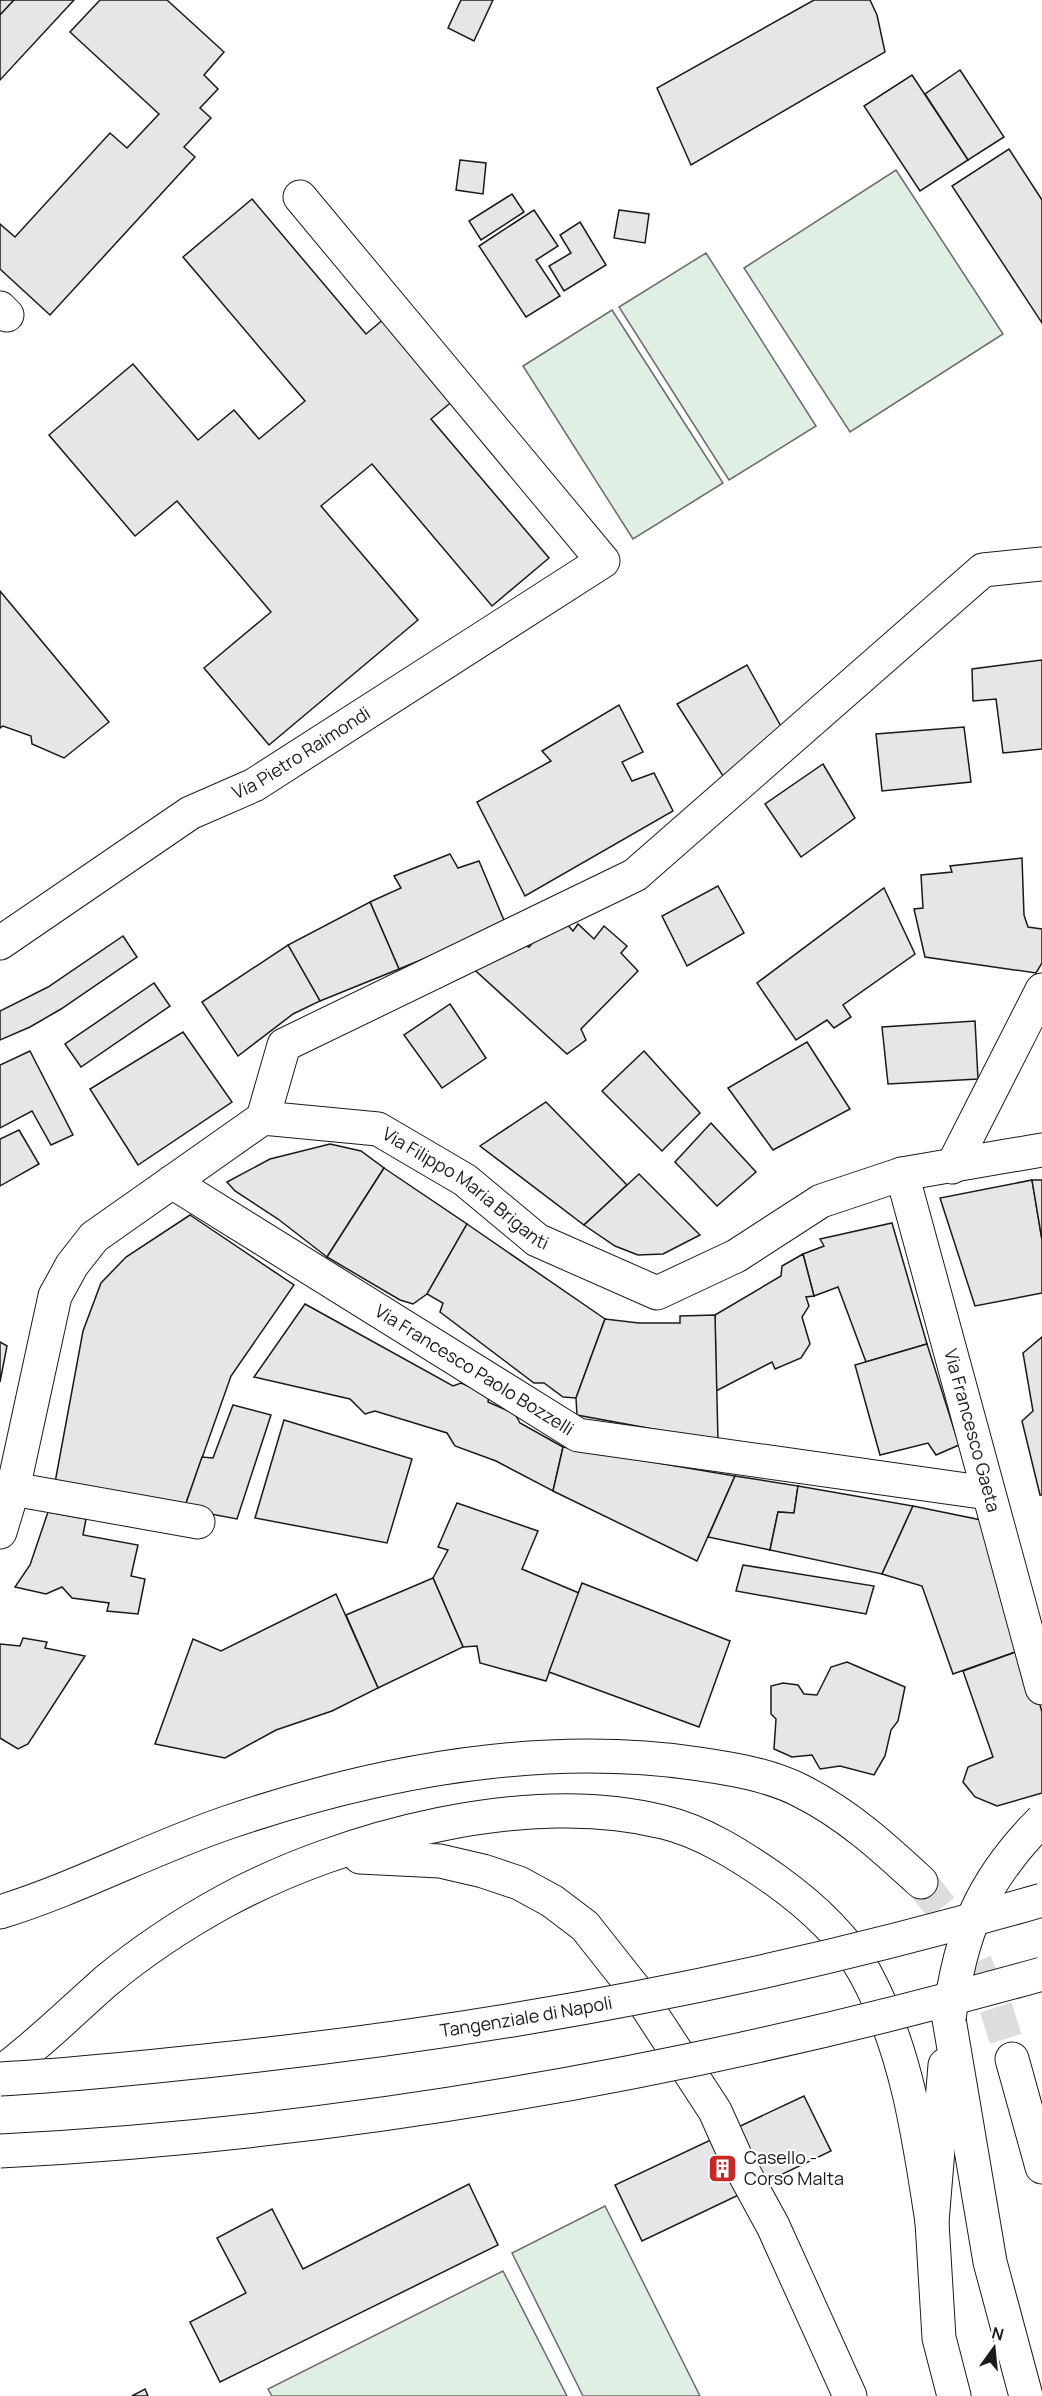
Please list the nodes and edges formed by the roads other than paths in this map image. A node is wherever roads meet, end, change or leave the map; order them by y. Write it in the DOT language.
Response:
graph roads {
  1 [pos="300,196"];
  2 [pos="1042,564"];
  3 [pos="0,943"];
  4 [pos="1042,990"];
  5 [pos="263,1118"];
  6 [pos="1042,1150"];
  7 [pos="951,1167"];
  8 [pos="903,1174"];
  9 [pos="172,1182"];
  10 [pos="13,1489"];
  11 [pos="988,1494"];
  12 [pos="198,1522"];
  13 [pos="0,1532"];
  14 [pos="1042,1688"];
  15 [pos="1042,1820"];
  16 [pos="285,1873"];
  17 [pos="921,1882"];
  18 [pos="1042,1900"];
  19 [pos="0,1912"];
  20 [pos="1042,1974"];
  21 [pos="949,2019"];
  22 [pos="1012,2059"];
  23 [pos="0,2073"];
  24 [pos="0,2079"];
  25 [pos="0,2151"];
  26 [pos="1042,2167"];
  27 [pos="932,2222"];
  28 [pos="850,2396"];
  29 [pos="954,2396"];
  30 [pos="1026,2396"];
  1 -- 3 [label="main road, Via Pietro Raimondi"];
  2 -- 5 [label="main road"];
  4 -- 7 [label="main road"];
  5 -- 8 [label="main road, Via Filippo Maria Briganti"];
  5 -- 9 [label="main road"];
  6 -- 7 [label="main road, Via Filippo Maria Briganti"];
  7 -- 8 [label="main road, Via Filippo Maria Briganti"];
  8 -- 11 [label="main road, Via Francesco Gaeta"];
  9 -- 10 [label="main road"];
  9 -- 11 [label="main road, Via Francesco Paolo Bozzelli"];
  10 -- 12 [label="main road"];
  10 -- 13 [label="main road"];
  11 -- 14 [label="main road, Via Francesco Gaeta"];
  15 -- 21 [label="main road, bridge"];
  16 -- 23 [label="main road"];
  16 -- 27 [label="main road, bridge"];
  16 -- 28 [label="main road, bridge"];
  17 -- 19 [label="main road"];
  18 -- 24 [label="main road, Tangenziale di Napoli, bridge"];
  20 -- 25 [label="main road, bridge"];
  21 -- 27 [label="main road"];
  21 -- 30 [label="main road"];
  22 -- 26 [label="main road"];
  27 -- 29 [label="main road"];
}
